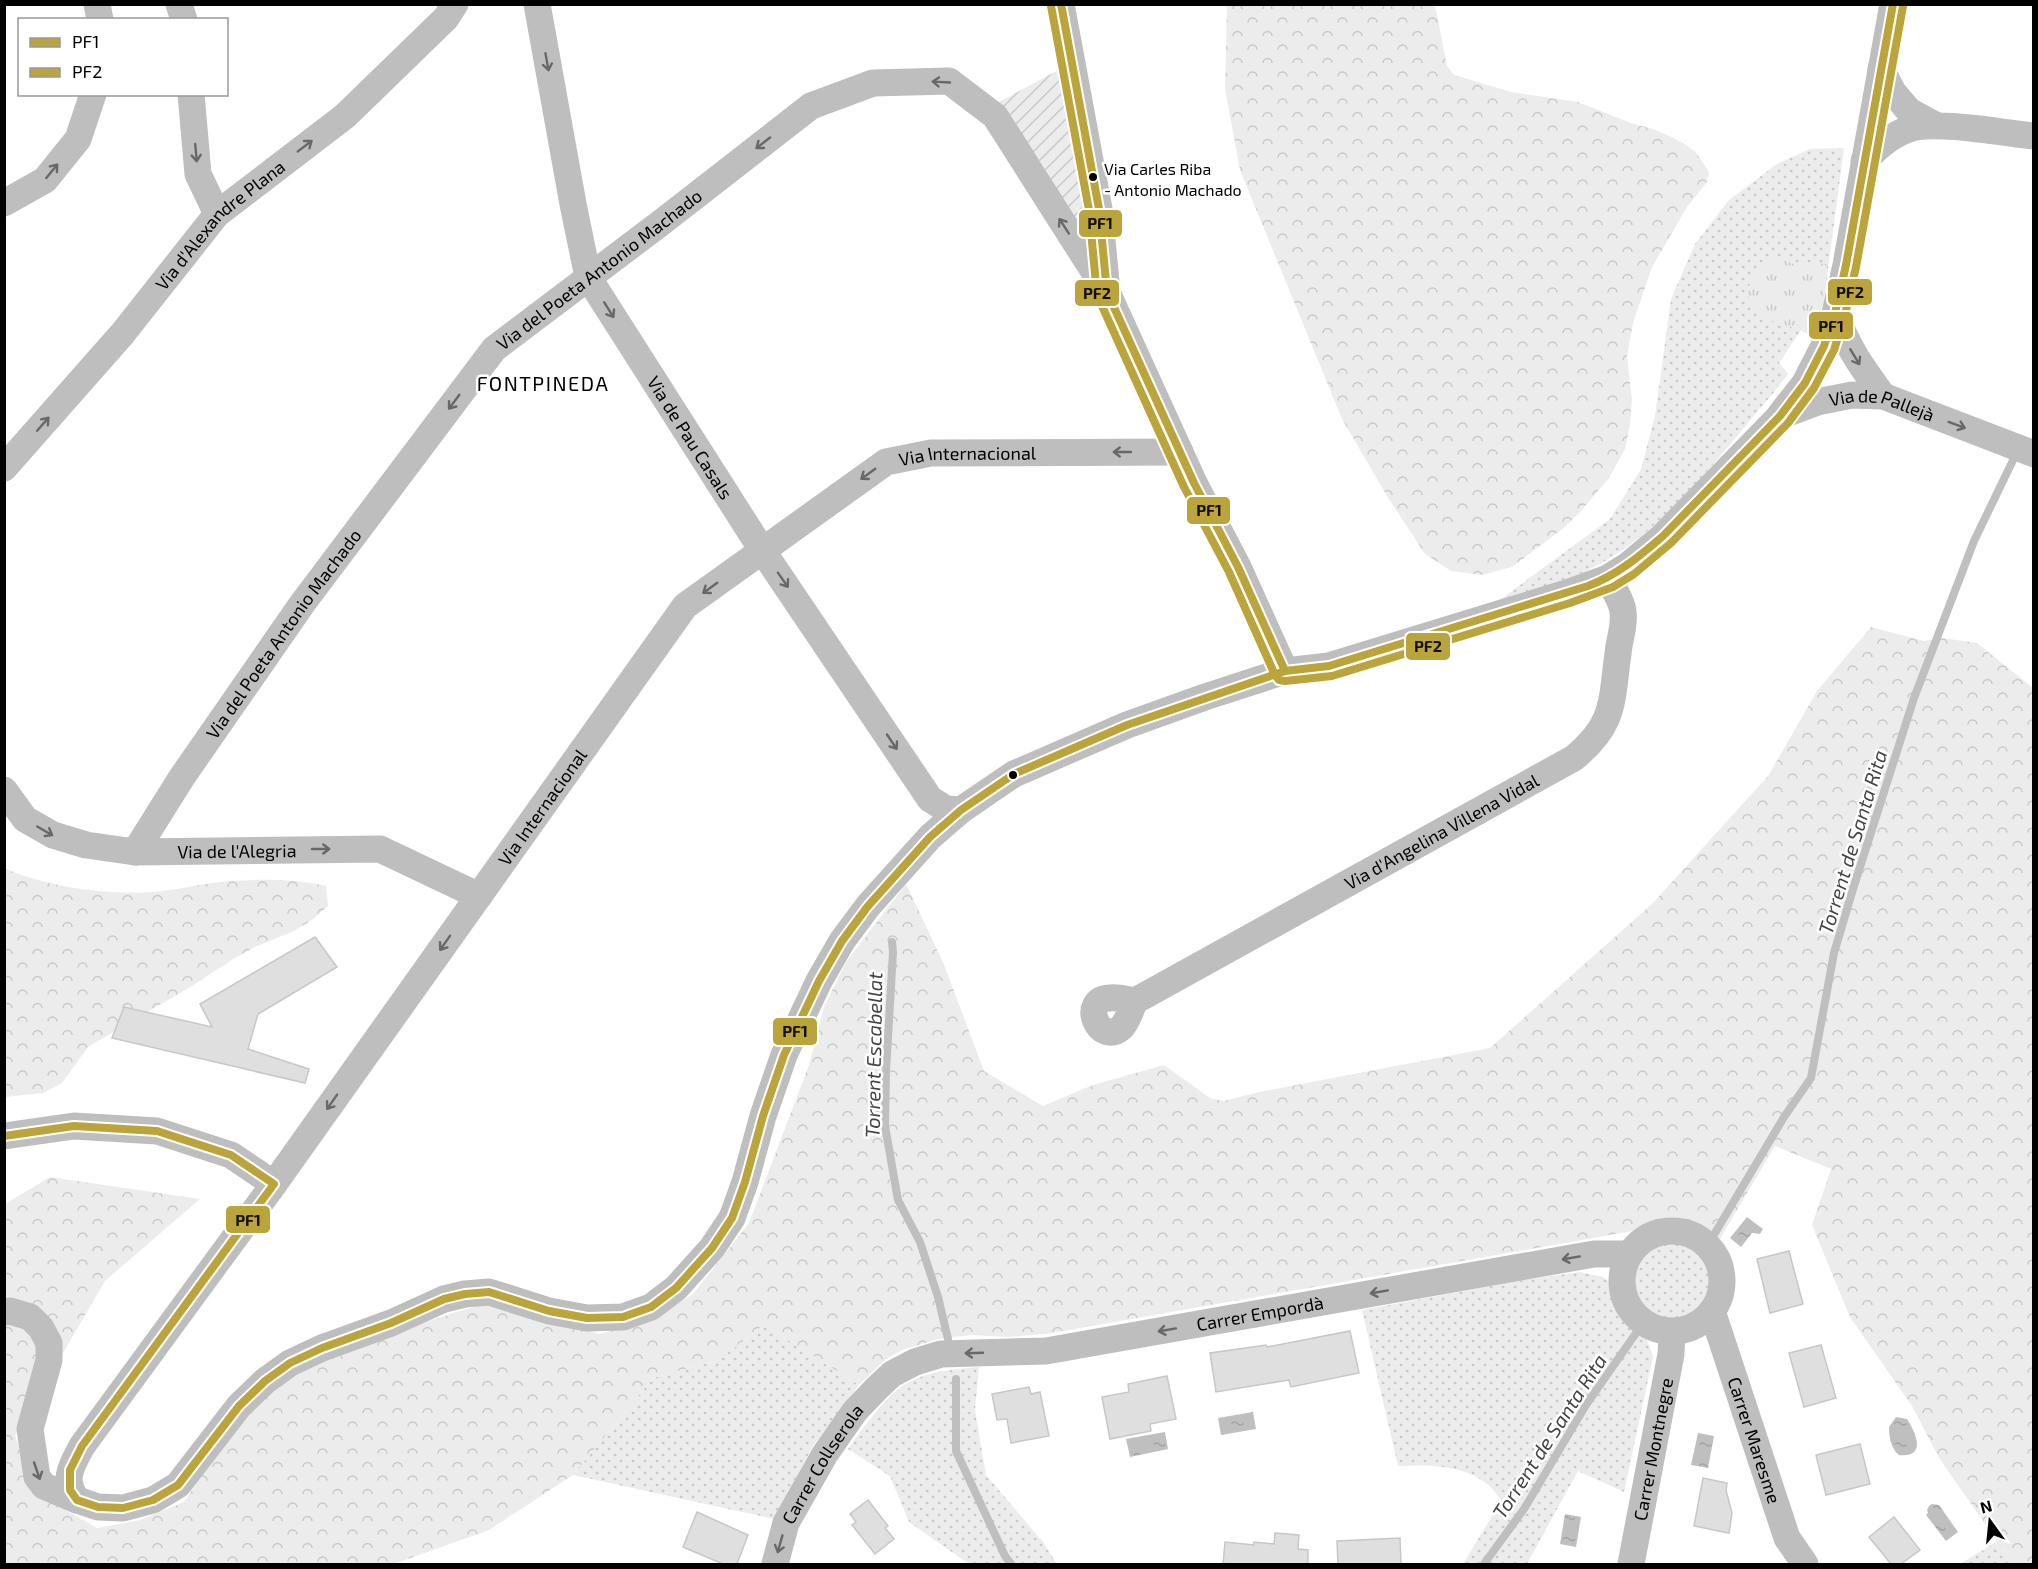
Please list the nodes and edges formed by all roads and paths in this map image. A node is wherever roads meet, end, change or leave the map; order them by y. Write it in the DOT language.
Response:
graph roads {
  1 [pos="455,4"];
  2 [pos="537,4"];
  3 [pos="1061,4"];
  4 [pos="1893,4"];
  5 [pos="1881,69"];
  6 [pos="92,96"];
  7 [pos="190,96"];
  8 [pos="1935,125"];
  9 [pos="2034,136"];
  10 [pos="1864,160"];
  11 [pos="4,203"];
  12 [pos="217,214"];
  13 [pos="588,277"];
  14 [pos="1107,292"];
  15 [pos="1835,313"];
  16 [pos="1883,396"];
  17 [pos="1780,416"];
  18 [pos="1180,452"];
  19 [pos="2034,454"];
  20 [pos="4,468"];
  21 [pos="762,550"];
  22 [pos="1608,578"];
  23 [pos="1285,671"];
  24 [pos="4,790"];
  25 [pos="961,810"];
  26 [pos="135,852"];
  27 [pos="479,896"];
  28 [pos="1135,1001"];
  29 [pos="4,1136"];
  30 [pos="274,1184"];
  31 [pos="1630,1254"];
  32 [pos="1712,1311"];
  33 [pos="4,1312"];
  34 [pos="1672,1332"];
  35 [pos="892,1374"];
  36 [pos="33,1420"];
  37 [pos="82,1446"];
  38 [pos="77,1500"];
  39 [pos="775,1564"];
  40 [pos="1631,1564"];
  41 [pos="1805,1564"];
  12 -- 1 [label="street, Via d'Alexandre Plana, one-way"];
  2 -- 13 [label="street, Via de Pau Casals, one-way"];
  3 -- 14 [label="street"];
  4 -- 5 [label="street"];
  5 -- 8 [label="street"];
  5 -- 10 [label="street"];
  11 -- 6 [label="street, one-way"];
  7 -- 12 [label="street, one-way"];
  8 -- 9 [label="street"];
  8 -- 10 [label="street"];
  10 -- 15 [label="street"];
  20 -- 12 [label="street, Via d'Alexandre Plana, one-way"];
  14 -- 13 [label="street, Via del Poeta Antonio Machado, one-way"];
  13 -- 21 [label="street, Via de Pau Casals, one-way"];
  13 -- 26 [label="street, Via del Poeta Antonio Machado, one-way"];
  14 -- 18 [label="street"];
  15 -- 16 [label="street, one-way"];
  15 -- 17 [label="street"];
  16 -- 17 [label="street, Via de Pallejà"];
  16 -- 19 [label="street, Via de Pallejà, one-way"];
  17 -- 22 [label="street, Via de Pallejà"];
  18 -- 21 [label="street, Via Internacional, one-way"];
  18 -- 23 [label="street"];
  21 -- 25 [label="street, Via de Pau Casals, one-way"];
  21 -- 27 [label="street, Via Internacional, one-way"];
  22 -- 23 [label="street, Via de Pallejà"];
  22 -- 28 [label="street, Via d'Angelina Villena Vidal"];
  23 -- 25 [label="street, Via de Pallejà"];
  24 -- 26 [label="street, Via de l'Alegria, one-way"];
  25 -- 38 [label="street, Via de Pallejà"];
  26 -- 27 [label="street, Via de l'Alegria, one-way"];
  27 -- 30 [label="street, Via Internacional, one-way"];
  29 -- 30 [label="street"];
  30 -- 37 [label="street, Via Internacional"];
  31 -- 32 [label="street"];
  31 -- 34 [label="street"];
  31 -- 35 [label="street, Carrer Empordà, one-way"];
  32 -- 34 [label="street"];
  32 -- 41 [label="street, Carrer Maresme"];
  33 -- 36 [label="street"];
  34 -- 40 [label="street, Carrer Montnegre"];
  35 -- 39 [label="street, Carrer Collserola, one-way"];
  36 -- 37 [label="street"];
  36 -- 38 [label="street, Via de Pallejà, one-way"];
  37 -- 38 [label="street, Via Internacional"];
}
